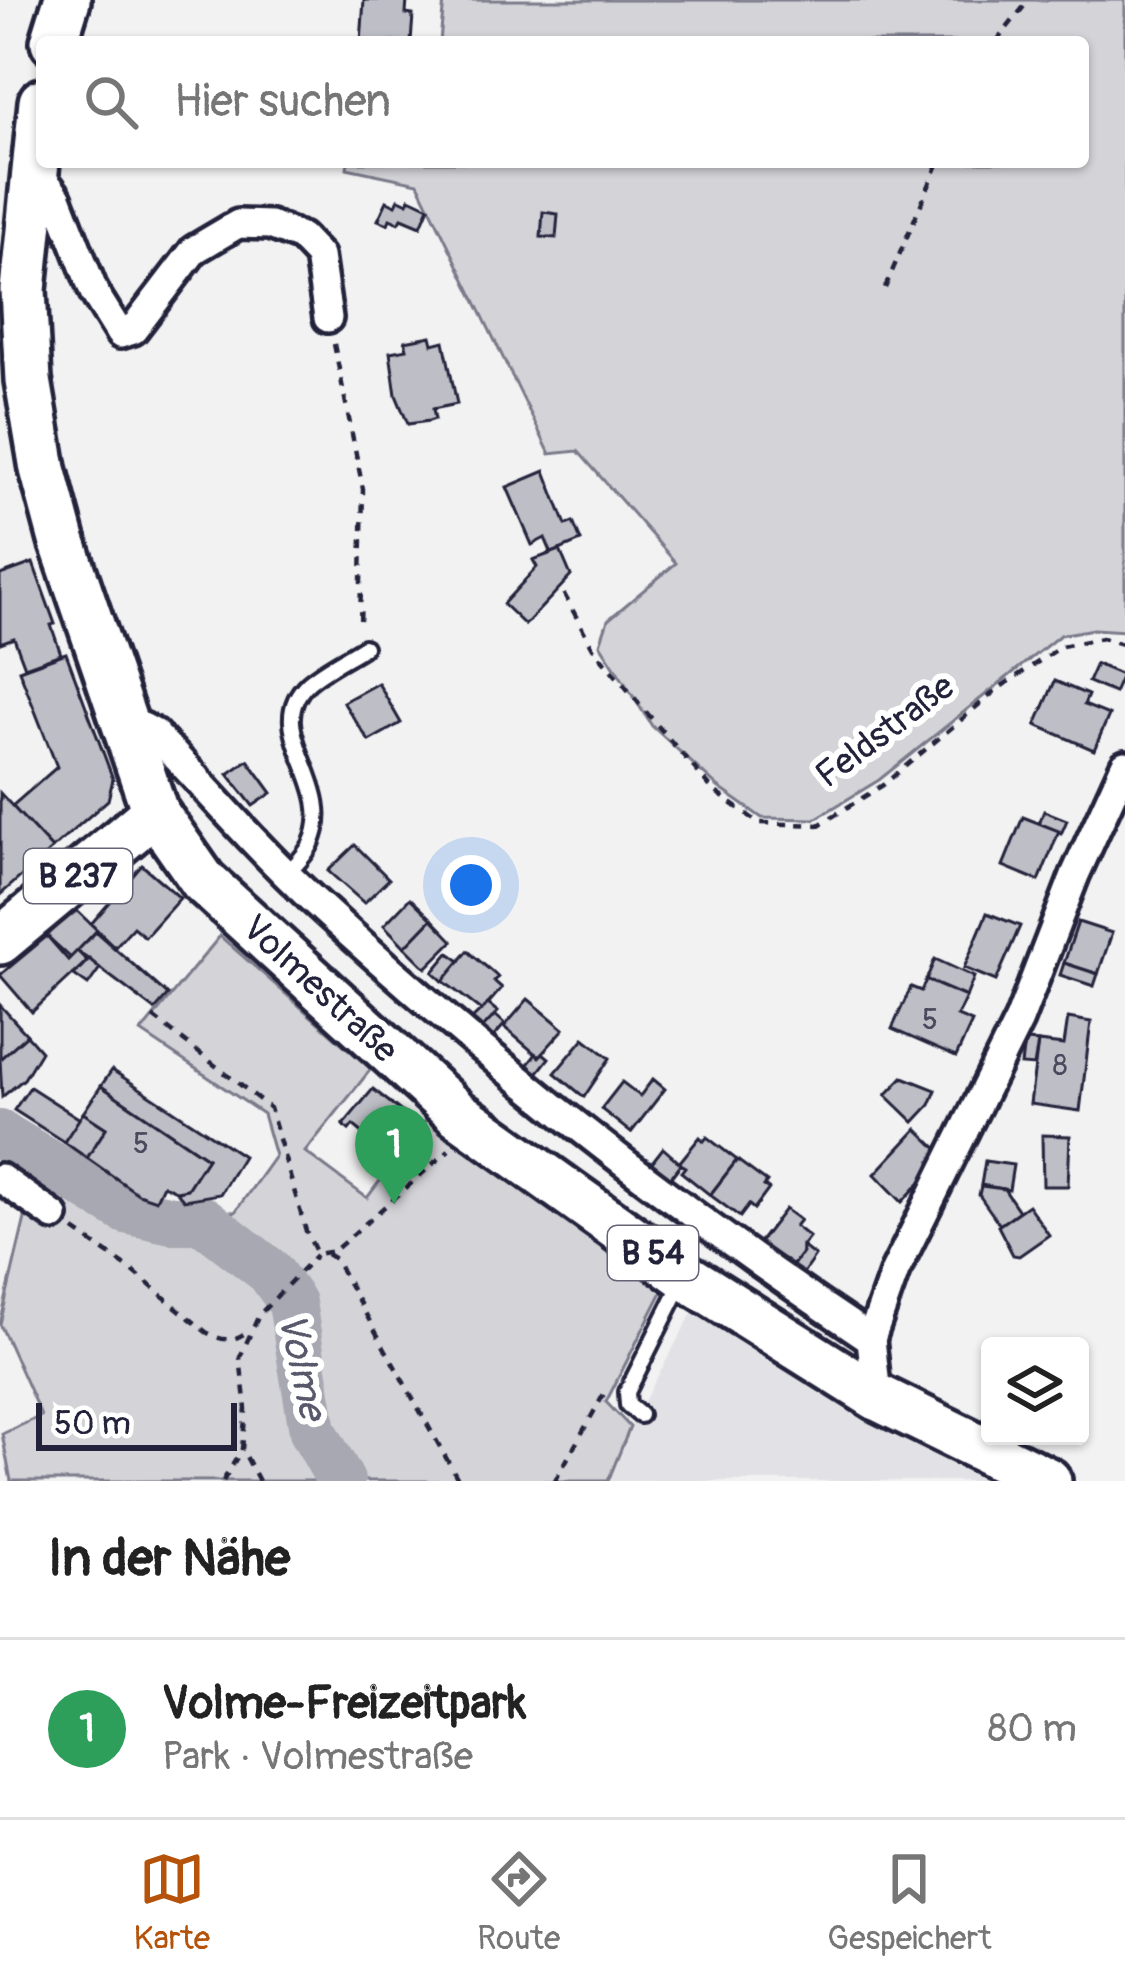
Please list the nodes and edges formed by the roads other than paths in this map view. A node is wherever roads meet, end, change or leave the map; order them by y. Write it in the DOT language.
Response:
graph roads {
  1 [pos="67,0"];
  2 [pos="56,36"];
  3 [pos="36,151"];
  4 [pos="32,184"];
  5 [pos="328,317"];
  6 [pos="364,646"];
  7 [pos="127,728"];
  8 [pos="1125,765"];
  9 [pos="155,812"];
  10 [pos="287,874"];
  11 [pos="0,941"];
  12 [pos="0,1178"];
  13 [pos="54,1216"];
  14 [pos="686,1276"];
  15 [pos="871,1339"];
  16 [pos="877,1397"];
  17 [pos="640,1415"];
  18 [pos="1048,1481"];
  1 -- 2 [label="main road"];
  3 -- 4 [label="main road, Volmestraße / B 54"];
  4 -- 5 [label="street"];
  4 -- 7 [label="main road, Volmestraße / B 54"];
  6 -- 10 [label="lane, Volmestraße"];
  7 -- 9 [label="main road, Volmestraße / B 54"];
  7 -- 10 [label="street, Volmestraße"];
  8 -- 15 [label="street"];
  9 -- 11 [label="main road, B 237"];
  9 -- 14 [label="main road, Volmestraße / B 54"];
  10 -- 15 [label="street, Volmestraße"];
  12 -- 13 [label="street"];
  14 -- 16 [label="main road, Volmestraße / B 54"];
  14 -- 17 [label="lane"];
  15 -- 16 [label="street"];
  16 -- 18 [label="main road, Volmestraße / B 54"];
}
